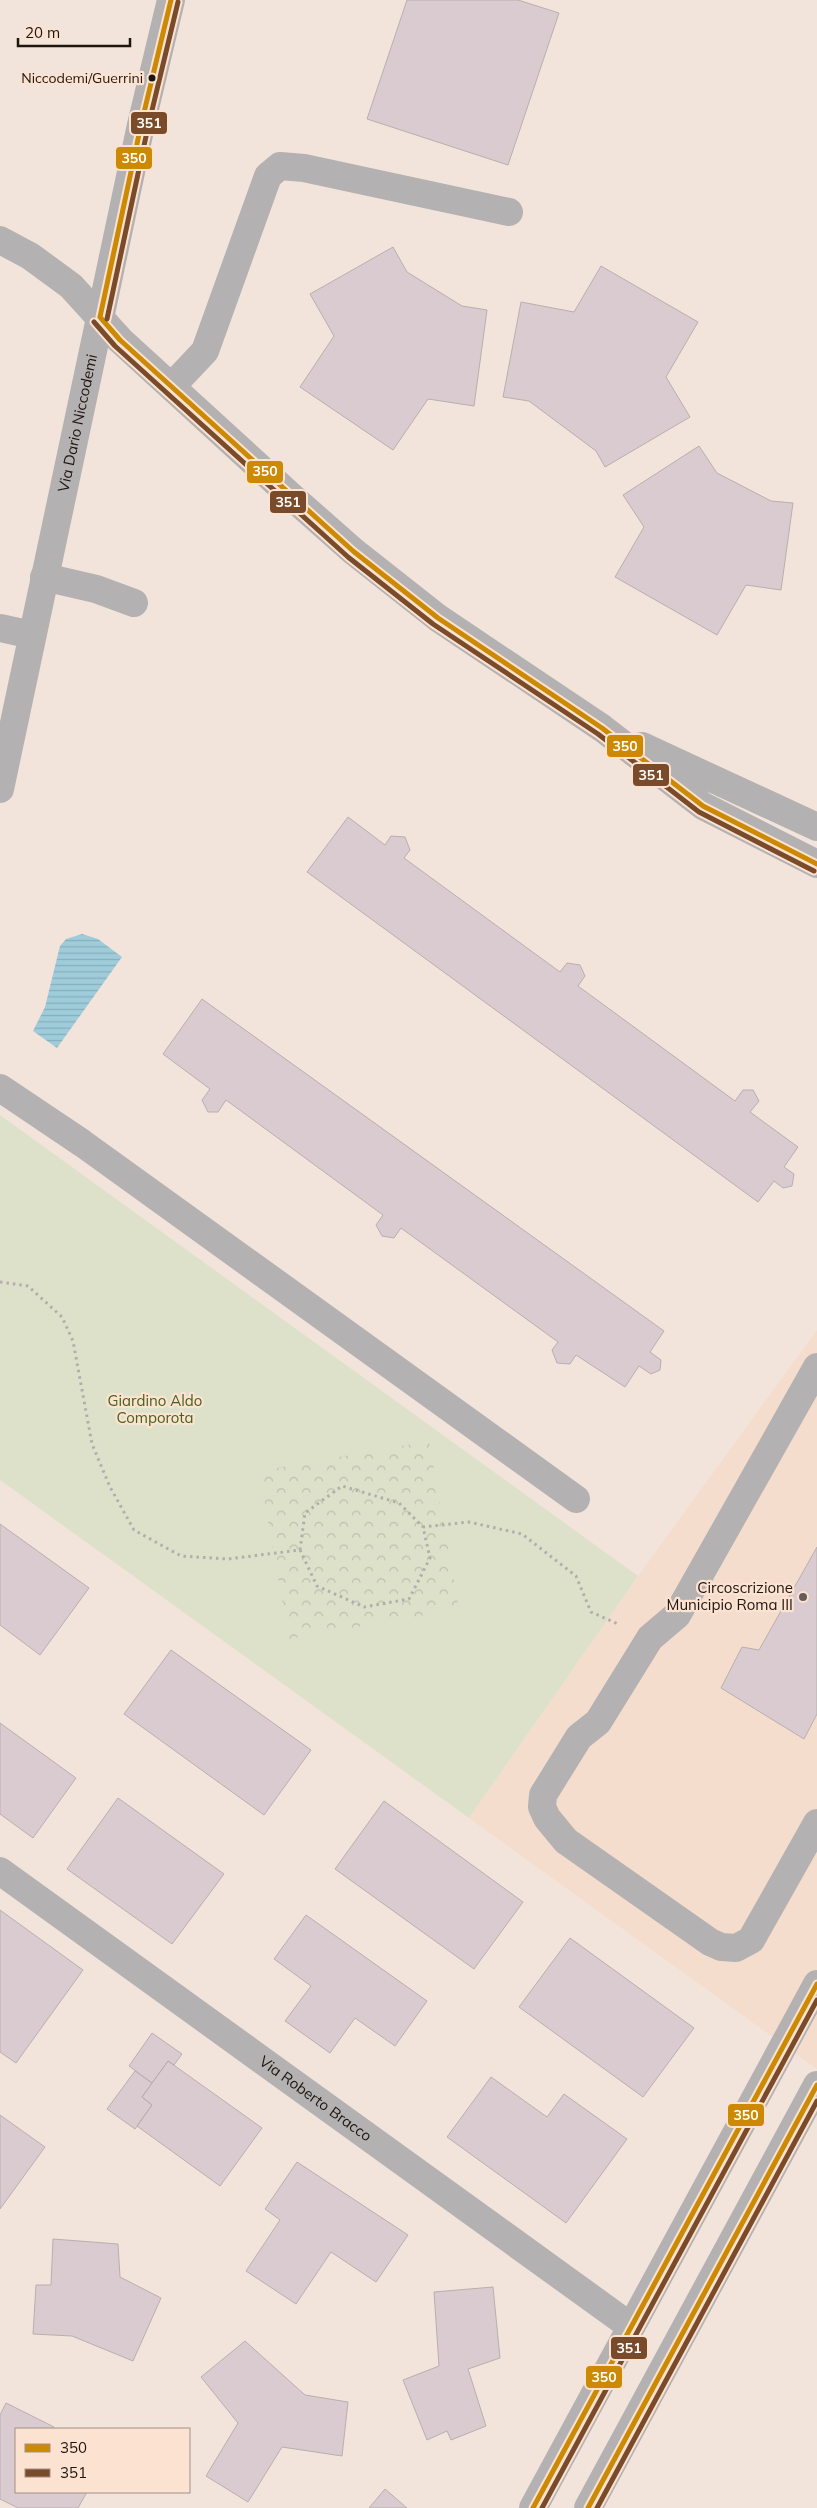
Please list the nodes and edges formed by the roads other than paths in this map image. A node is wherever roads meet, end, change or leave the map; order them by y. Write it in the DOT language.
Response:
graph roads {
  1 [pos="171,0"];
  2 [pos="509,212"];
  3 [pos="0,240"];
  4 [pos="100,317"];
  5 [pos="172,386"];
  6 [pos="44,577"];
  7 [pos="134,604"];
  8 [pos="0,628"];
  9 [pos="32,635"];
  10 [pos="602,728"];
  11 [pos="0,789"];
  12 [pos="817,826"];
  13 [pos="817,864"];
  14 [pos="0,1088"];
  15 [pos="817,1367"];
  16 [pos="576,1498"];
  17 [pos="817,1823"];
  18 [pos="0,1871"];
  19 [pos="817,1984"];
  20 [pos="817,2085"];
  21 [pos="630,2326"];
  22 [pos="533,2508"];
  23 [pos="588,2508"];
  1 -- 4 [label="street, Via Dario Niccodemi"];
  2 -- 5 [label="street"];
  3 -- 4 [label="street"];
  4 -- 5 [label="street"];
  4 -- 6 [label="street, Via Dario Niccodemi"];
  5 -- 10 [label="street"];
  6 -- 7 [label="street"];
  6 -- 9 [label="street, Via Dario Niccodemi"];
  8 -- 9 [label="street"];
  9 -- 11 [label="street, Via Dario Niccodemi"];
  10 -- 12 [label="street"];
  10 -- 13 [label="street"];
  14 -- 16 [label="street"];
  15 -- 17 [label="street"];
  18 -- 21 [label="street, Via Roberto Bracco"];
  19 -- 21 [label="street"];
  20 -- 23 [label="street"];
  21 -- 22 [label="street"];
}
